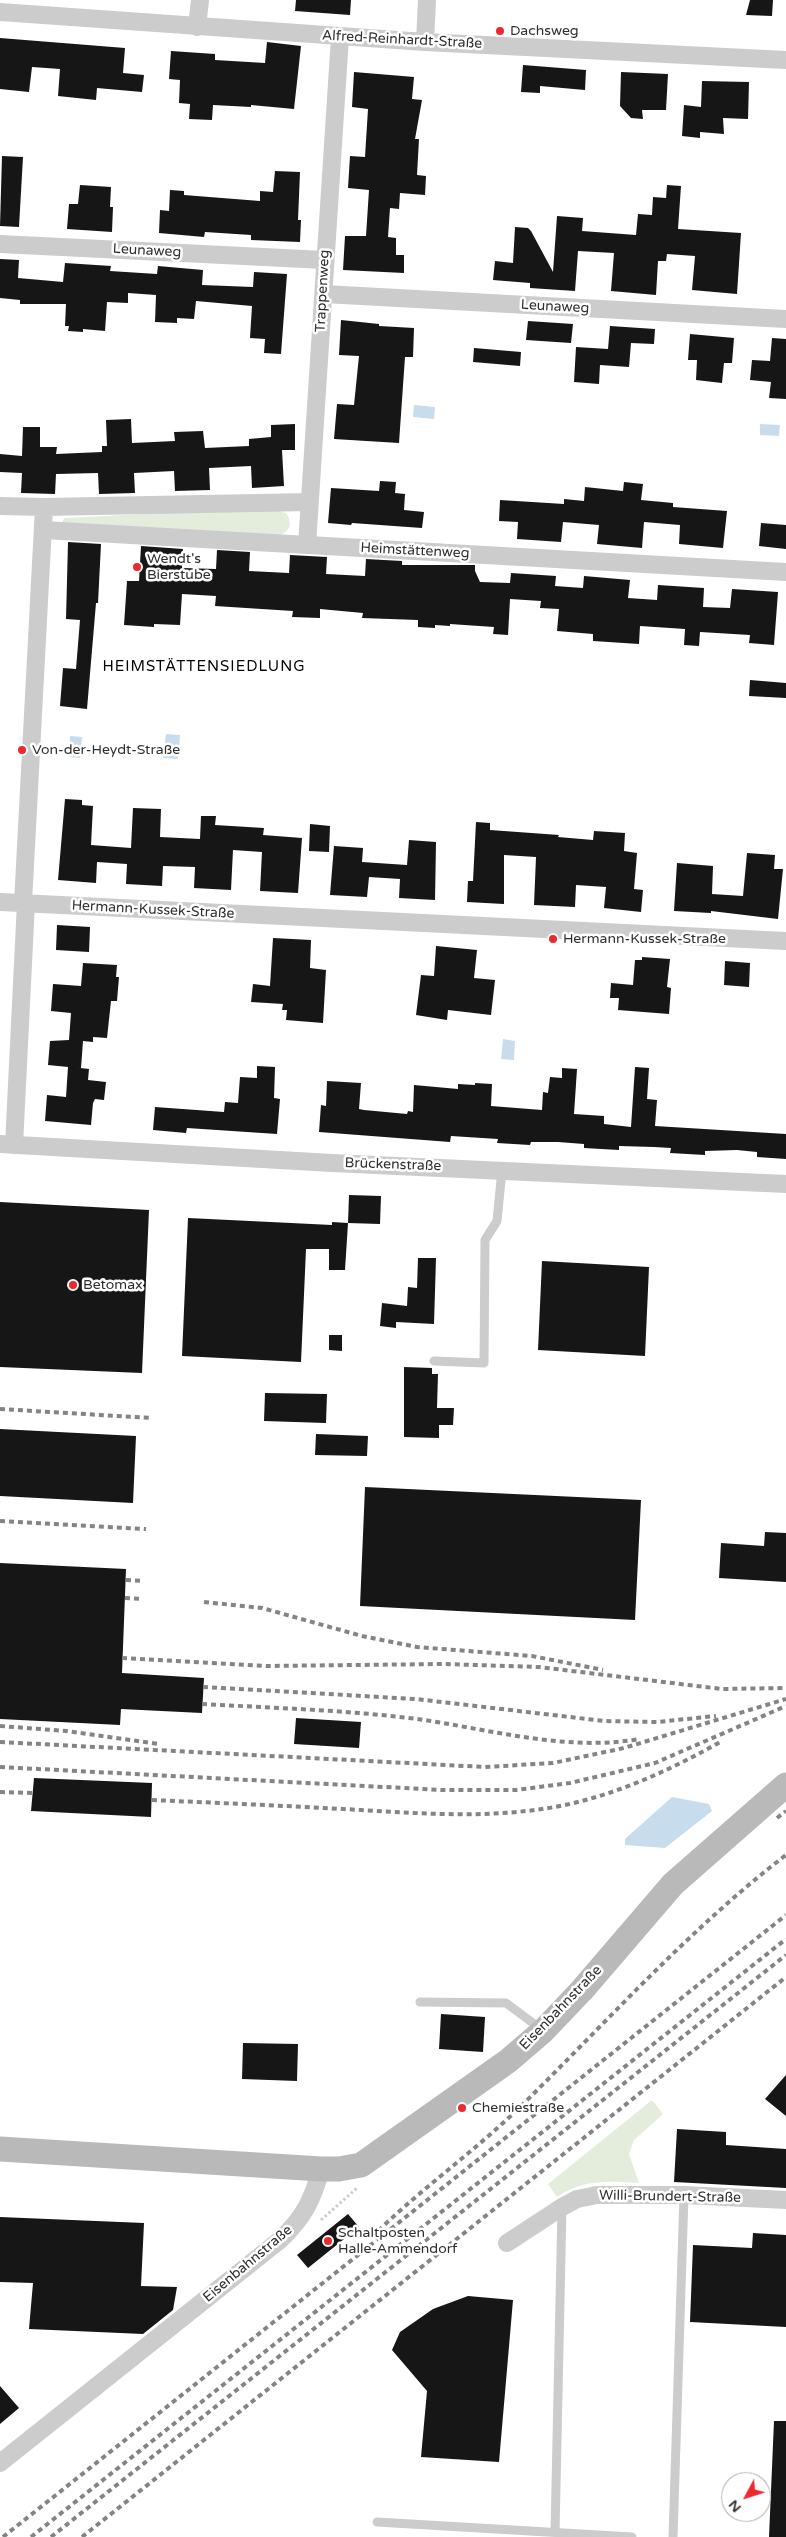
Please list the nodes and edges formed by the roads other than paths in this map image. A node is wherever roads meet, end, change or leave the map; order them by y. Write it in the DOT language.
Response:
graph roads {
  1 [pos="200,0"];
  2 [pos="427,0"];
  3 [pos="0,12"];
  4 [pos="197,28"];
  5 [pos="340,37"];
  6 [pos="425,42"];
  7 [pos="786,60"];
  8 [pos="0,244"];
  9 [pos="324,260"];
  10 [pos="324,294"];
  11 [pos="786,319"];
  12 [pos="309,502"];
  13 [pos="0,506"];
  14 [pos="44,508"];
  15 [pos="43,530"];
  16 [pos="307,545"];
  17 [pos="786,572"];
  18 [pos="0,902"];
  19 [pos="25,904"];
  20 [pos="786,941"];
  21 [pos="7,1144"];
  22 [pos="502,1170"];
  23 [pos="786,1184"];
  24 [pos="434,1361"];
  25 [pos="786,1785"];
  26 [pos="420,2002"];
  27 [pos="543,2031"];
  28 [pos="0,2149"];
  29 [pos="321,2169"];
  30 [pos="684,2195"];
  31 [pos="786,2200"];
  32 [pos="562,2207"];
  33 [pos="506,2243"];
  34 [pos="0,2463"];
  35 [pos="377,2522"];
  36 [pos="555,2533"];
  37 [pos="632,2537"];
  38 [pos="674,2537"];
  1 -- 4 [label="street"];
  2 -- 6 [label="street"];
  3 -- 4 [label="street, Alfred-Reinhardt-Straße"];
  4 -- 5 [label="street, Alfred-Reinhardt-Straße"];
  5 -- 6 [label="street, Alfred-Reinhardt-Straße"];
  5 -- 9 [label="street, Trappenweg"];
  6 -- 7 [label="street, Alfred-Reinhardt-Straße"];
  8 -- 9 [label="street, Leunaweg"];
  9 -- 10 [label="street, Trappenweg"];
  10 -- 11 [label="street, Leunaweg"];
  10 -- 12 [label="street, Trappenweg"];
  12 -- 14 [label="street"];
  12 -- 16 [label="street, Trappenweg"];
  13 -- 14 [label="street"];
  14 -- 15 [label="street"];
  15 -- 16 [label="street, Heimstättenweg"];
  15 -- 19 [label="street"];
  16 -- 17 [label="street, Heimstättenweg"];
  18 -- 19 [label="street, Hermann-Kussek-Straße"];
  19 -- 20 [label="street, Hermann-Kussek-Straße"];
  19 -- 21 [label="street"];
  21 -- 22 [label="street, Brückenstraße"];
  22 -- 23 [label="street, Brückenstraße"];
  22 -- 24 [label="lane"];
  25 -- 27 [label="street, Eisenbahnstraße"];
  26 -- 27 [label="lane"];
  27 -- 29 [label="street, Eisenbahnstraße"];
  28 -- 29 [label="street"];
  29 -- 34 [label="street, Eisenbahnstraße"];
  30 -- 31 [label="street, Willi-Brundert-Straße"];
  30 -- 32 [label="street, Willi-Brundert-Straße"];
  30 -- 38 [label="lane"];
  32 -- 33 [label="street, Willi-Brundert-Straße"];
  32 -- 36 [label="lane"];
  35 -- 36 [label="lane"];
  36 -- 37 [label="lane"];
}
